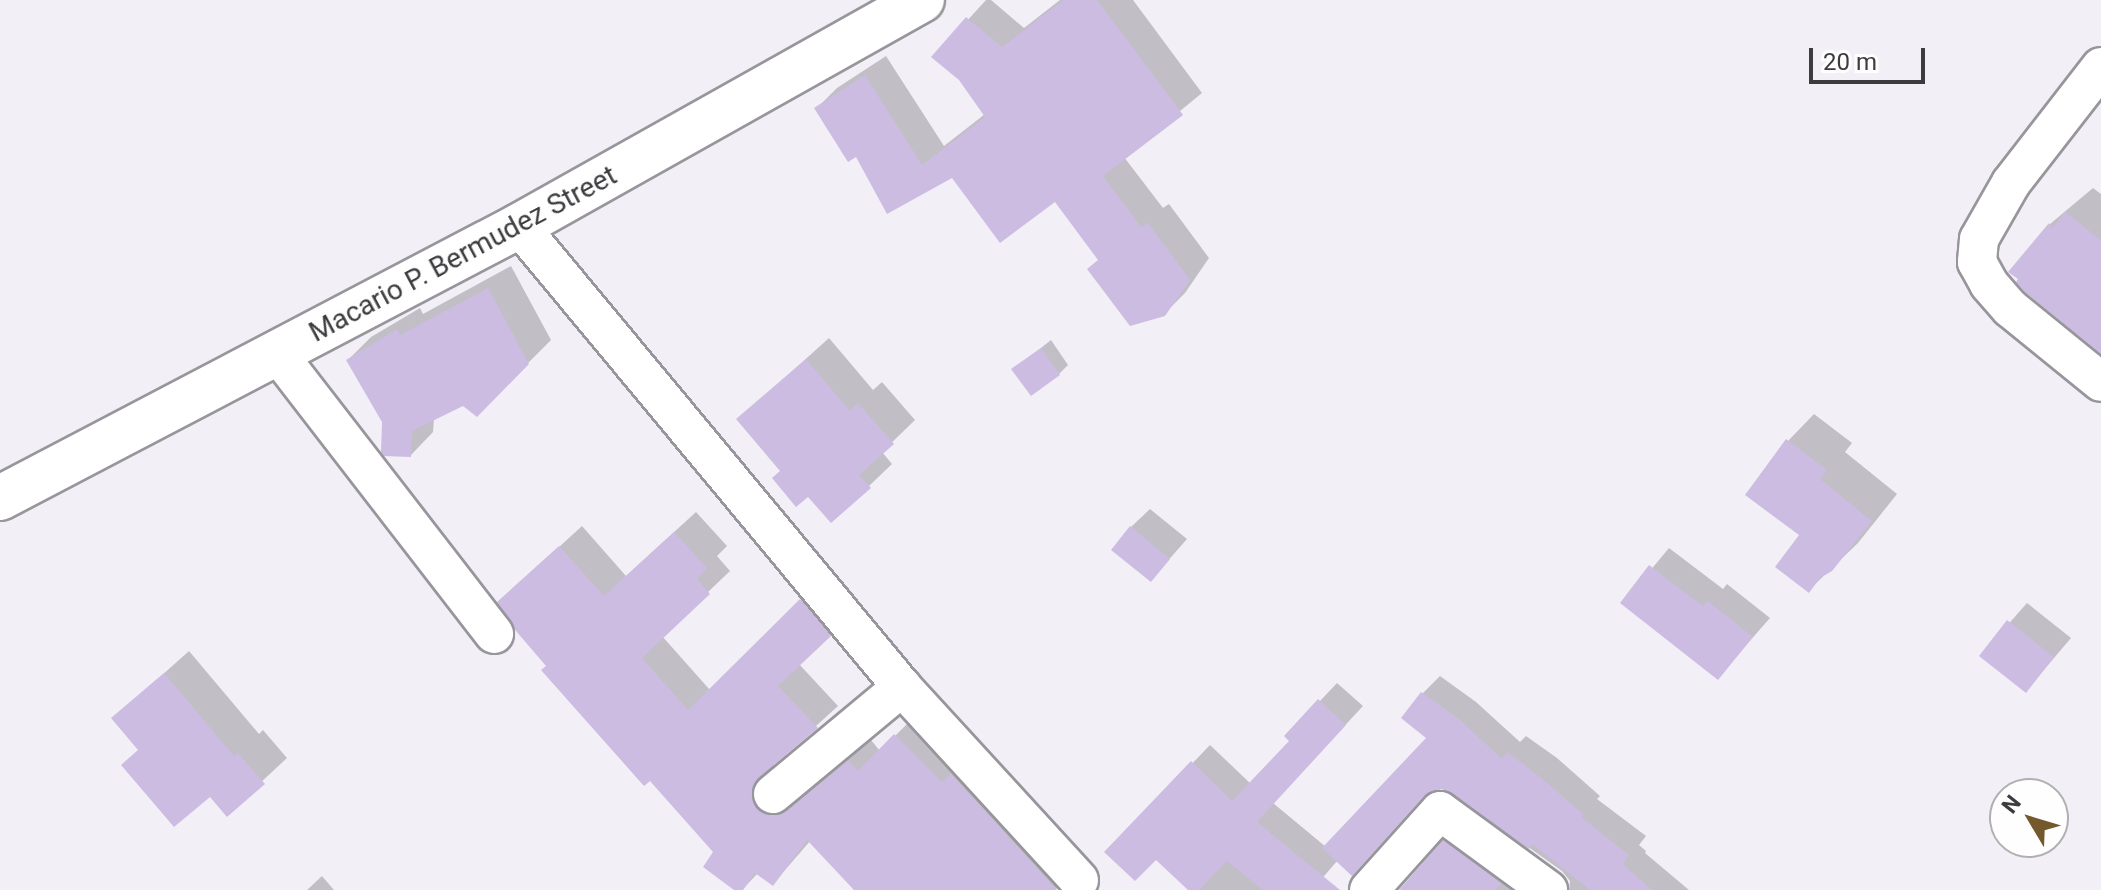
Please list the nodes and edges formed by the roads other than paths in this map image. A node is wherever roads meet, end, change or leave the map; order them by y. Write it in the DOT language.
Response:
graph roads {
  1 [pos="922,0"];
  2 [pos="2101,67"];
  3 [pos="519,226"];
  4 [pos="277,353"];
  5 [pos="2101,382"];
  6 [pos="0,498"];
  7 [pos="494,634"];
  8 [pos="902,687"];
  9 [pos="773,794"];
  10 [pos="1079,880"];
  11 [pos="1369,890"];
  12 [pos="1548,890"];
  1 -- 3 [label="main road, Macario P. Bermudez Street"];
  2 -- 5 [label="street"];
  3 -- 4 [label="main road, Macario P. Bermudez Street"];
  3 -- 8 [label="street"];
  4 -- 6 [label="main road, Macario P. Bermudez Street"];
  4 -- 7 [label="street"];
  8 -- 9 [label="street"];
  8 -- 10 [label="street"];
  11 -- 12 [label="street"];
}
